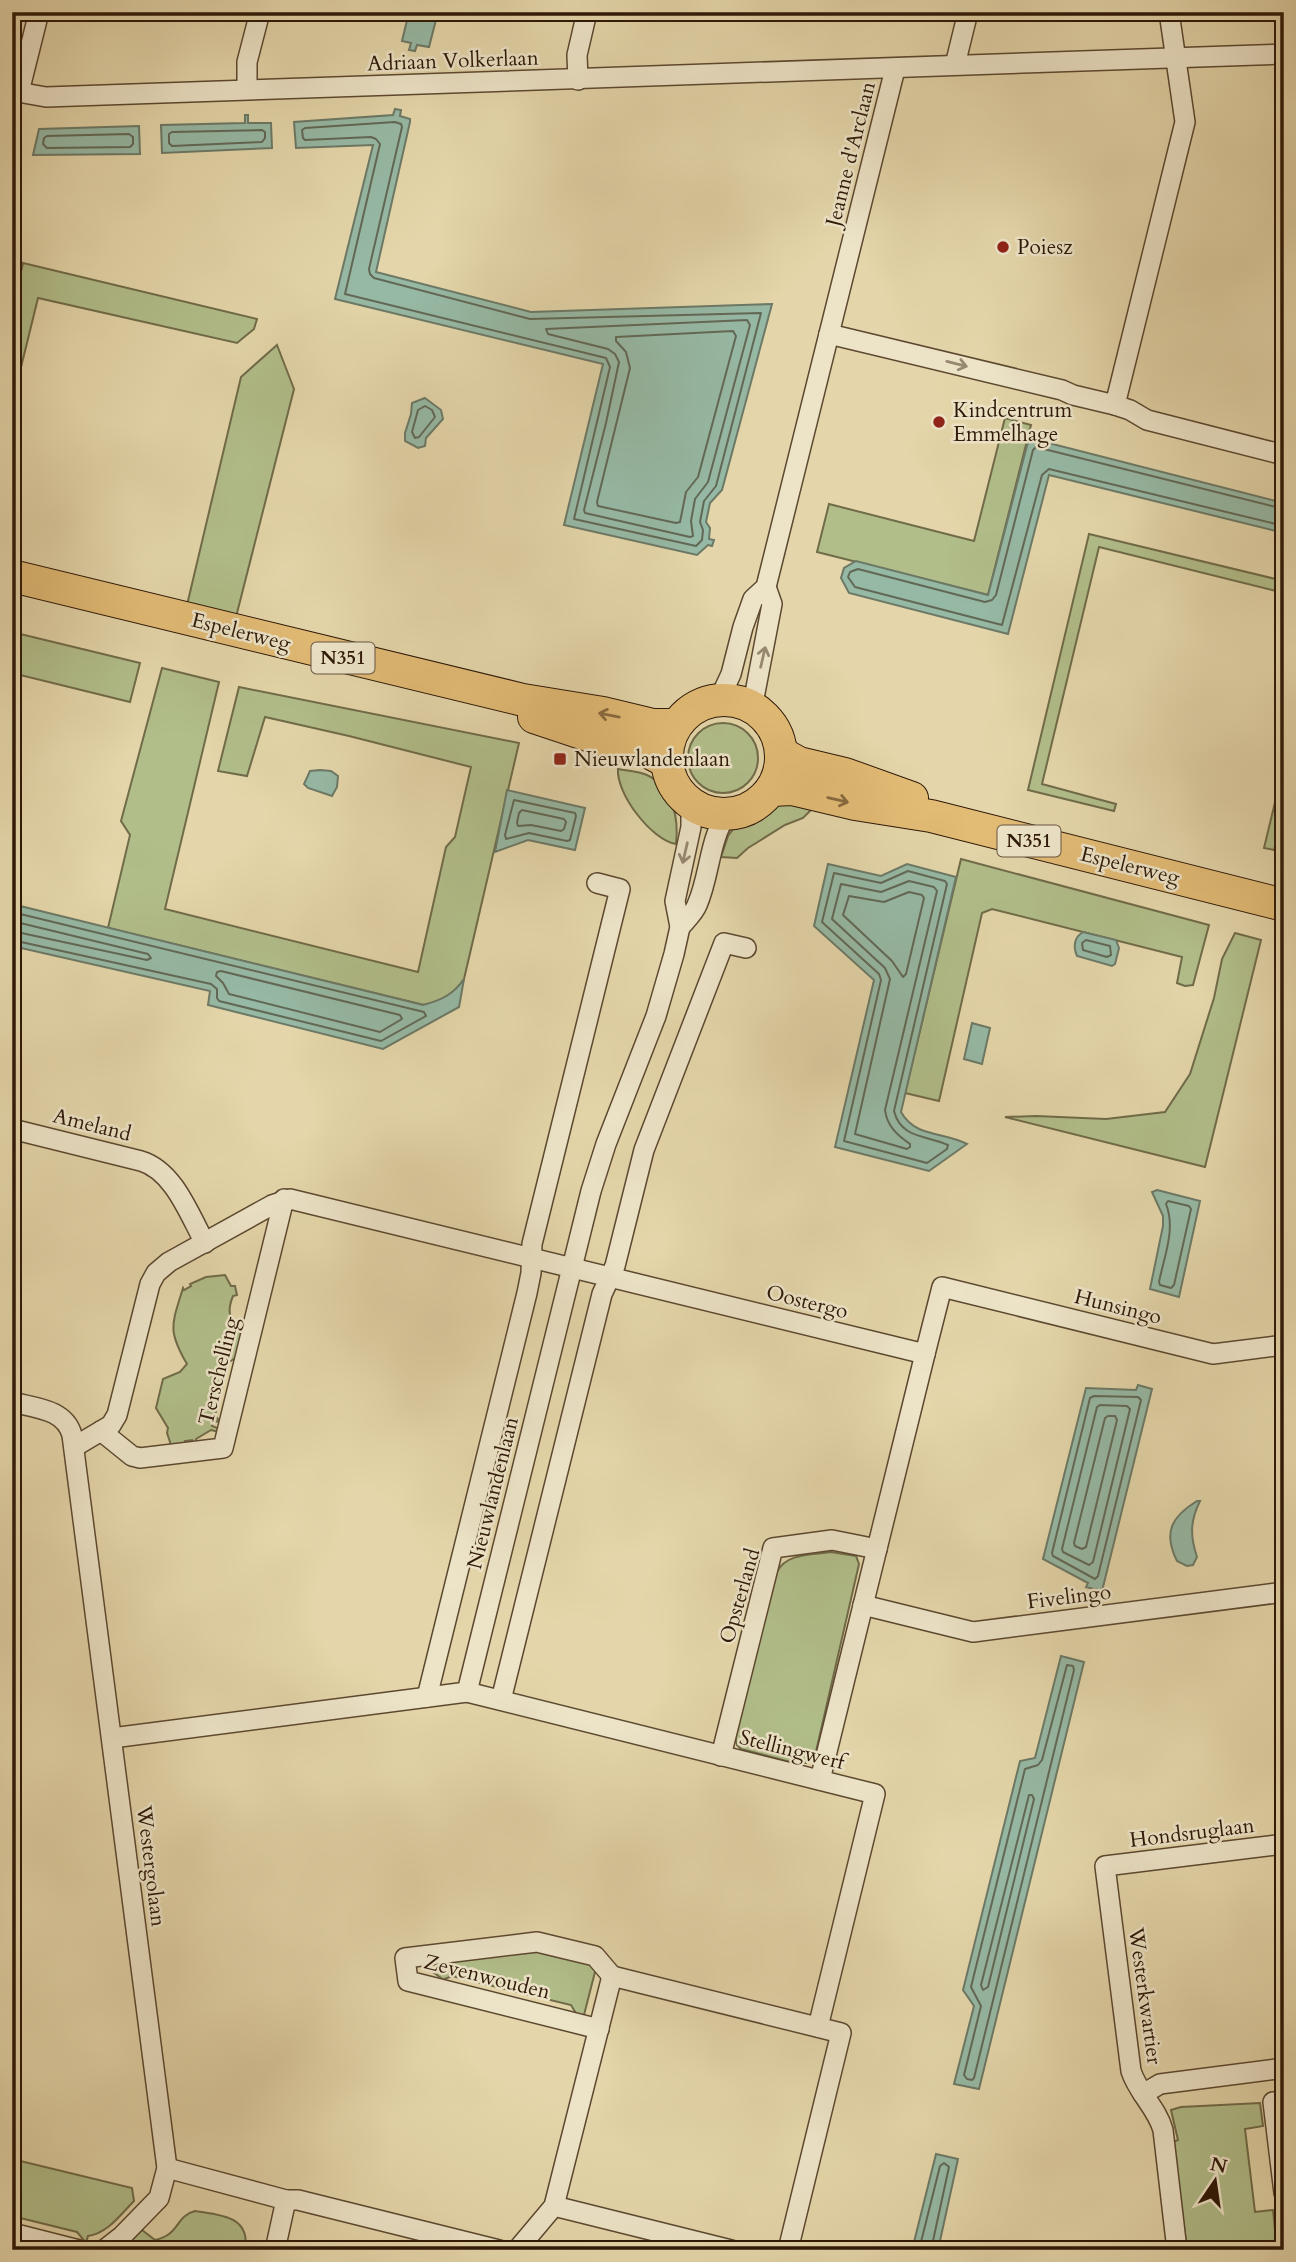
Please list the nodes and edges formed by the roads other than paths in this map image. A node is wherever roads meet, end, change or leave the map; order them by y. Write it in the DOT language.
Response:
graph roads {
  1 [pos="39,12"];
  2 [pos="260,12"];
  3 [pos="587,12"];
  4 [pos="968,12"];
  5 [pos="1169,12"];
  6 [pos="1284,54"];
  7 [pos="1176,57"];
  8 [pos="955,65"];
  9 [pos="895,69"];
  10 [pos="578,80"];
  11 [pos="247,89"];
  12 [pos="16,91"];
  13 [pos="829,334"];
  14 [pos="1115,405"];
  15 [pos="1284,455"];
  16 [pos="12,576"];
  17 [pos="766,587"];
  18 [pos="12,589"];
  19 [pos="719,700"];
  20 [pos="756,710"];
  21 [pos="676,726"];
  22 [pos="781,753"];
  23 [pos="667,762"];
  24 [pos="771,790"];
  25 [pos="691,804"];
  26 [pos="727,814"];
  27 [pos="597,883"];
  28 [pos="1284,892"];
  29 [pos="1284,905"];
  30 [pos="680,927"];
  31 [pos="746,948"];
  32 [pos="12,1129"];
  33 [pos="284,1199"];
  34 [pos="205,1242"];
  35 [pos="532,1257"];
  36 [pos="572,1267"];
  37 [pos="611,1277"];
  38 [pos="1284,1345"];
  39 [pos="925,1354"];
  40 [pos="12,1402"];
  41 [pos="101,1432"];
  42 [pos="75,1447"];
  43 [pos="877,1549"];
  44 [pos="1284,1592"];
  45 [pos="863,1605"];
  46 [pos="467,1692"];
  47 [pos="427,1697"];
  48 [pos="501,1700"];
  49 [pos="111,1738"];
  50 [pos="721,1756"];
  51 [pos="820,1780"];
  52 [pos="1284,1844"];
  53 [pos="1105,1866"];
  54 [pos="612,1976"];
  55 [pos="818,2026"];
  56 [pos="599,2029"];
  57 [pos="1284,2068"];
  58 [pos="1143,2094"];
  59 [pos="1273,2102"];
  60 [pos="167,2168"];
  61 [pos="1284,2193"];
  62 [pos="286,2200"];
  63 [pos="554,2206"];
  64 [pos="12,2233"];
  65 [pos="79,2250"];
  66 [pos="104,2250"];
  67 [pos="275,2250"];
  68 [pos="499,2250"];
  69 [pos="517,2250"];
  70 [pos="731,2250"];
  71 [pos="788,2250"];
  72 [pos="1177,2250"];
  1 -- 12 [label="street"];
  2 -- 11 [label="street"];
  3 -- 10 [label="street"];
  4 -- 8 [label="street"];
  5 -- 7 [label="street"];
  6 -- 7 [label="street, Jeanne d'Arclaan"];
  7 -- 8 [label="street, Jeanne d'Arclaan"];
  7 -- 14 [label="street"];
  8 -- 9 [label="street, Jeanne d'Arclaan"];
  9 -- 10 [label="street, Adriaan Volkerlaan"];
  9 -- 13 [label="street, Jeanne d'Arclaan"];
  10 -- 11 [label="street, Adriaan Volkerlaan"];
  11 -- 12 [label="street, Adriaan Volkerlaan"];
  13 -- 14 [label="street, one-way"];
  13 -- 17 [label="street, Jeanne d'Arclaan"];
  14 -- 15 [label="street"];
  21 -- 16 [label="main road, Espelerweg / N351, one-way"];
  17 -- 19 [label="street, Jeanne d'Arclaan"];
  20 -- 17 [label="street, Jeanne d'Arclaan, one-way"];
  18 -- 23 [label="main road, Espelerweg / N351"];
  19 -- 20 [label="main road"];
  19 -- 21 [label="main road"];
  20 -- 22 [label="main road"];
  21 -- 23 [label="main road"];
  22 -- 24 [label="main road"];
  22 -- 28 [label="main road, Espelerweg / N351"];
  23 -- 25 [label="main road"];
  24 -- 26 [label="main road"];
  24 -- 29 [label="main road, Espelerweg / N351, one-way"];
  25 -- 26 [label="main road"];
  25 -- 30 [label="street, Nieuwlandenlaan, one-way"];
  26 -- 30 [label="street, Nieuwlandenlaan"];
  27 -- 35 [label="street, Nieuwlandenlaan"];
  30 -- 36 [label="street, Nieuwlandenlaan"];
  31 -- 37 [label="street"];
  32 -- 34 [label="street, Ameland"];
  33 -- 34 [label="street"];
  33 -- 35 [label="street"];
  33 -- 41 [label="street, Terschelling"];
  34 -- 41 [label="street"];
  35 -- 36 [label="street"];
  35 -- 47 [label="street, Nieuwlandenlaan"];
  36 -- 37 [label="street"];
  36 -- 46 [label="street, Nieuwlandenlaan"];
  37 -- 39 [label="street, Oostergo"];
  37 -- 48 [label="street"];
  38 -- 39 [label="street, Hunsingo"];
  39 -- 43 [label="street"];
  40 -- 42 [label="street, Westergolaan"];
  41 -- 42 [label="street"];
  42 -- 49 [label="street, Westergolaan"];
  43 -- 45 [label="street"];
  43 -- 50 [label="street, Opsterland"];
  44 -- 45 [label="street, Fivelingo"];
  45 -- 51 [label="street"];
  46 -- 47 [label="street"];
  46 -- 48 [label="street, Stellingwerf"];
  47 -- 49 [label="street"];
  48 -- 50 [label="street, Stellingwerf"];
  49 -- 60 [label="street, Westergolaan"];
  50 -- 51 [label="street, Stellingwerf"];
  51 -- 55 [label="street, Stellingwerf"];
  52 -- 53 [label="street, Hondsruglaan"];
  53 -- 58 [label="street, Westerkwartier"];
  54 -- 55 [label="street"];
  54 -- 56 [label="street"];
  54 -- 56 [label="street, Zevenwouden"];
  55 -- 71 [label="street"];
  56 -- 63 [label="street"];
  57 -- 58 [label="street"];
  58 -- 72 [label="street, Westerkwartier"];
  59 -- 61 [label="street"];
  60 -- 62 [label="street"];
  60 -- 66 [label="street"];
  62 -- 67 [label="street"];
  62 -- 68 [label="street"];
  63 -- 69 [label="street"];
  63 -- 70 [label="street"];
  64 -- 65 [label="street"];
}
